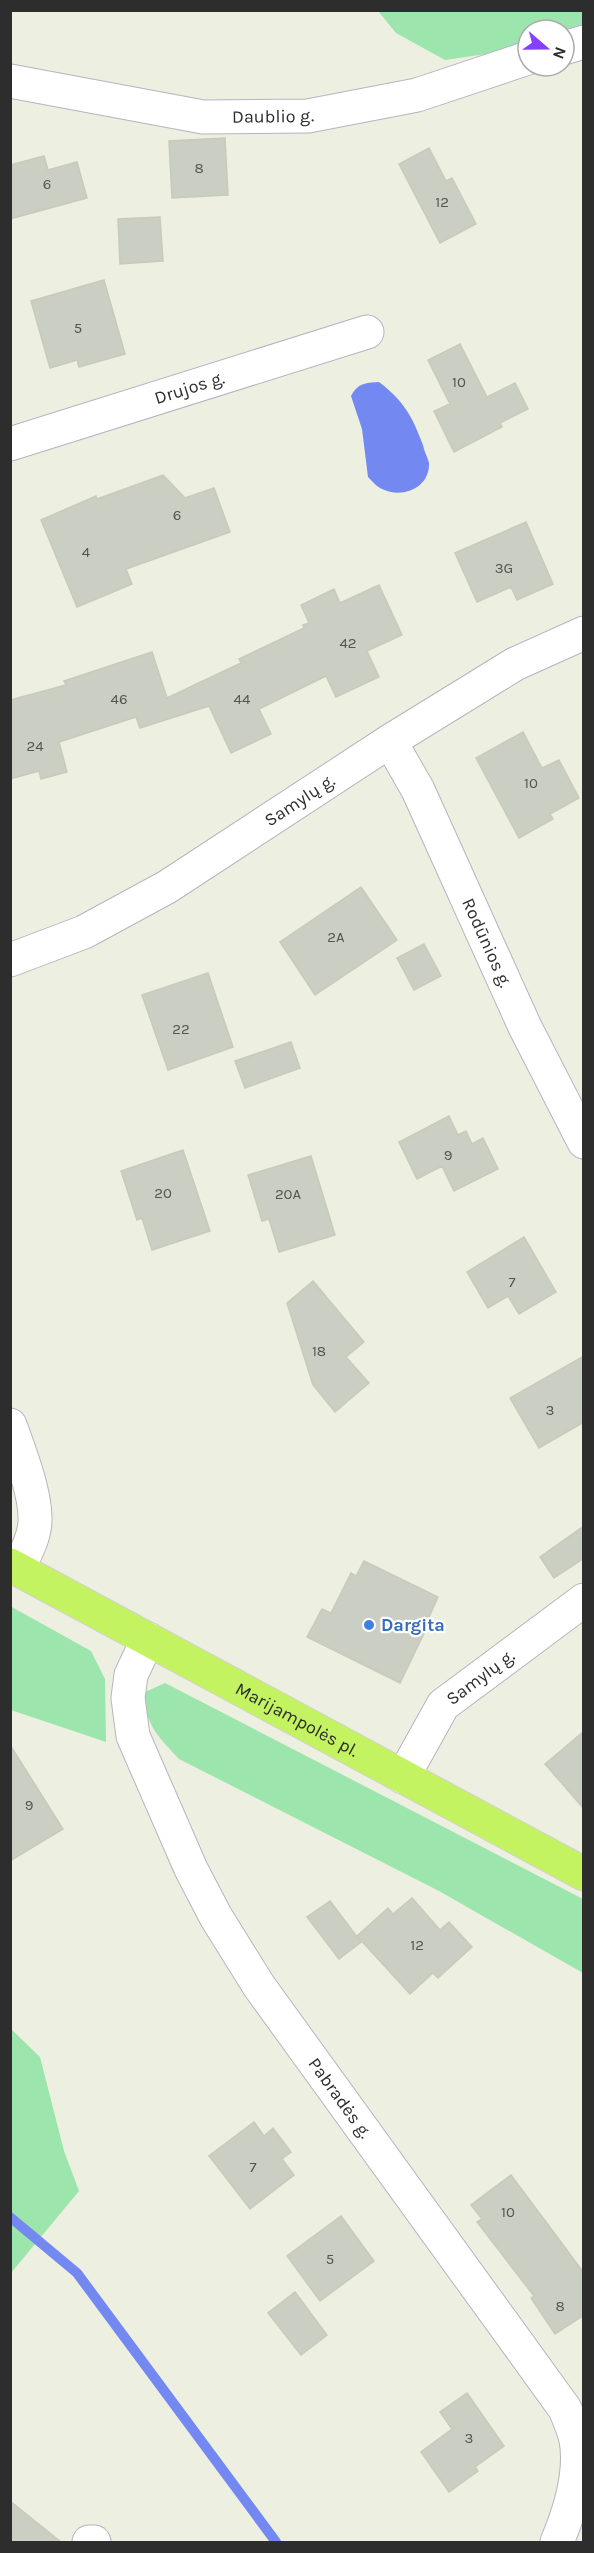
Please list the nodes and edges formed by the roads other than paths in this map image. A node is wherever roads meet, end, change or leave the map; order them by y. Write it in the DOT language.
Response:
graph roads {
  1 [pos="516,62"];
  2 [pos="10,81"];
  3 [pos="367,332"];
  4 [pos="10,444"];
  5 [pos="584,633"];
  6 [pos="390,741"];
  7 [pos="10,960"];
  8 [pos="584,1142"];
  9 [pos="10,1425"];
  10 [pos="14,1567"];
  11 [pos="584,1600"];
  12 [pos="148,1639"];
  13 [pos="403,1777"];
  14 [pos="584,1874"];
  15 [pos="89,2542"];
  16 [pos="94,2542"];
  17 [pos="557,2542"];
  1 -- 2 [label="street, Daublio g."];
  3 -- 4 [label="street, Drujos g."];
  5 -- 6 [label="street, Samylų g."];
  6 -- 7 [label="street, Samylų g."];
  6 -- 8 [label="street, Rodūnios g."];
  9 -- 10 [label="street"];
  10 -- 12 [label="main road, Marijampolės pl."];
  11 -- 13 [label="street, Samylų g."];
  12 -- 13 [label="main road, Marijampolės pl."];
  12 -- 17 [label="street, Pabradės g."];
  13 -- 14 [label="main road, Marijampolės pl."];
  15 -- 16 [label="street"];
}
